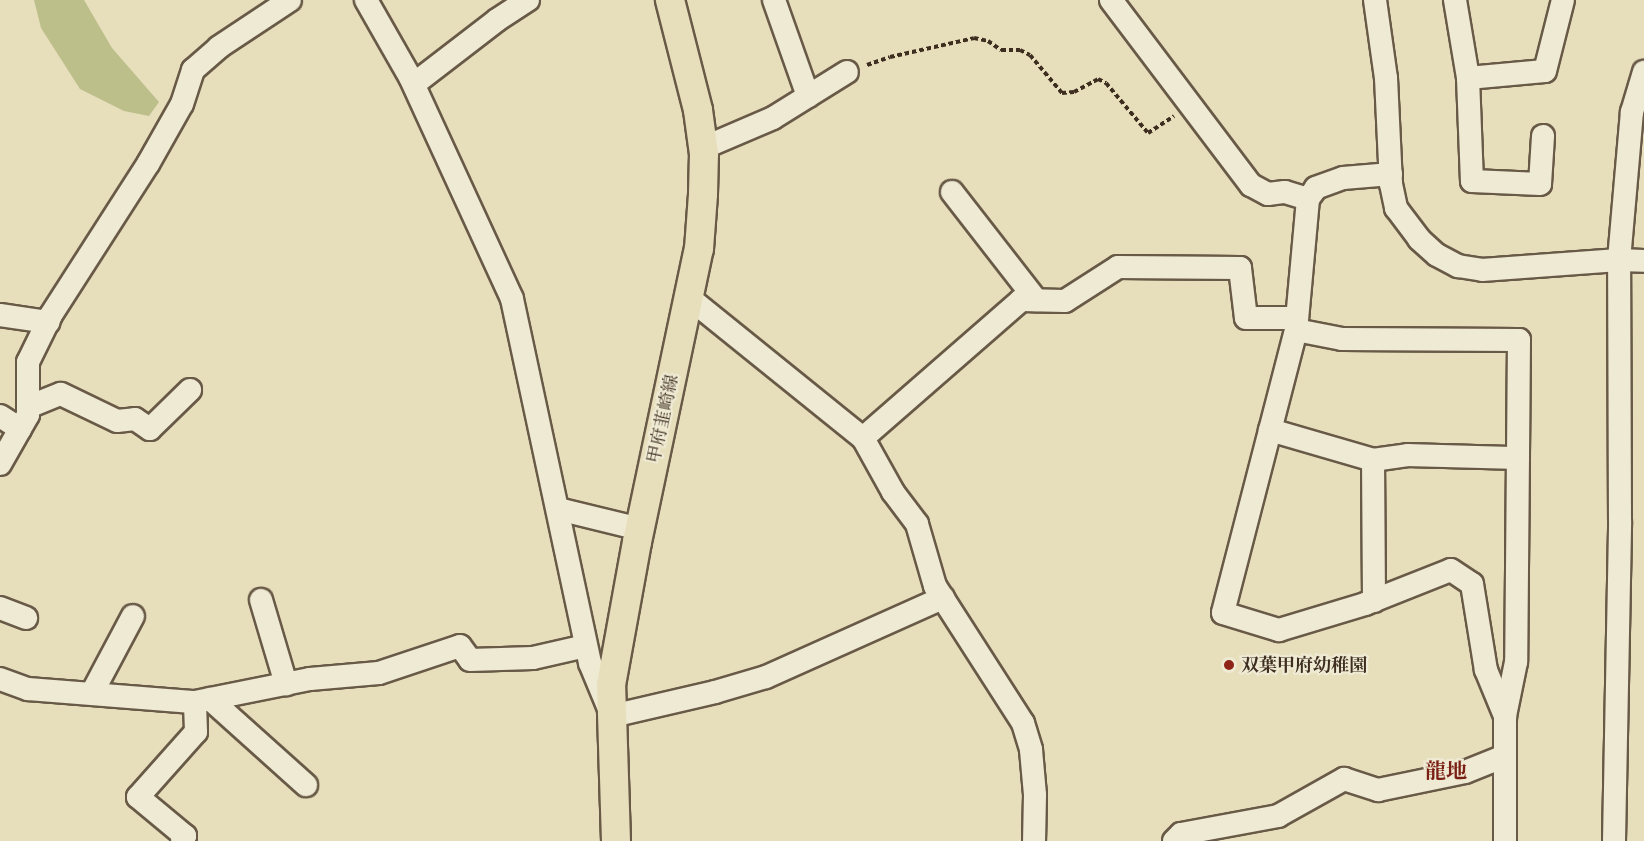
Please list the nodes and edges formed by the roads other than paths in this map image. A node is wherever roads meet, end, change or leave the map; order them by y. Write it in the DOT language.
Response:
graph roads {
  1 [pos="290,0"];
  2 [pos="366,0"];
  3 [pos="528,0"];
  4 [pos="670,0"];
  5 [pos="774,0"];
  6 [pos="1111,0"];
  7 [pos="1376,0"];
  8 [pos="1455,0"];
  9 [pos="1563,0"];
  10 [pos="847,72"];
  11 [pos="1644,72"];
  12 [pos="1468,78"];
  13 [pos="414,84"];
  14 [pos="808,96"];
  15 [pos="1543,136"];
  16 [pos="703,148"];
  17 [pos="1391,174"];
  18 [pos="952,192"];
  19 [pos="1308,199"];
  20 [pos="1619,260"];
  21 [pos="1644,261"];
  22 [pos="688,297"];
  23 [pos="1036,300"];
  24 [pos="0,315"];
  25 [pos="48,322"];
  26 [pos="1296,324"];
  27 [pos="190,390"];
  28 [pos="28,407"];
  29 [pos="0,416"];
  30 [pos="20,429"];
  31 [pos="1270,430"];
  32 [pos="863,438"];
  33 [pos="1518,458"];
  34 [pos="1373,459"];
  35 [pos="0,464"];
  36 [pos="558,510"];
  37 [pos="640,529"];
  38 [pos="943,598"];
  39 [pos="261,600"];
  40 [pos="1374,601"];
  41 [pos="0,608"];
  42 [pos="134,616"];
  43 [pos="26,618"];
  44 [pos="586,646"];
  45 [pos="0,678"];
  46 [pos="286,684"];
  47 [pos="92,693"];
  48 [pos="203,701"];
  49 [pos="612,716"];
  50 [pos="1505,716"];
  51 [pos="1505,756"];
  52 [pos="306,785"];
  53 [pos="182,841"];
  54 [pos="616,841"];
  55 [pos="1034,841"];
  56 [pos="1174,841"];
  57 [pos="1505,841"];
  58 [pos="1614,841"];
  1 -- 25 [label="street"];
  2 -- 13 [label="street"];
  3 -- 13 [label="street"];
  4 -- 16 [label="main road, 甲府韮崎線"];
  5 -- 14 [label="street"];
  6 -- 19 [label="street"];
  7 -- 17 [label="street"];
  8 -- 12 [label="street"];
  9 -- 12 [label="street"];
  10 -- 14 [label="street"];
  11 -- 20 [label="street"];
  12 -- 15 [label="street"];
  13 -- 36 [label="street"];
  14 -- 16 [label="street"];
  16 -- 22 [label="main road, 甲府韮崎線"];
  17 -- 19 [label="street"];
  17 -- 20 [label="street"];
  18 -- 23 [label="street"];
  19 -- 26 [label="street"];
  20 -- 21 [label="street"];
  20 -- 58 [label="street"];
  22 -- 32 [label="street"];
  22 -- 37 [label="main road, 甲府韮崎線"];
  23 -- 26 [label="street"];
  23 -- 32 [label="street"];
  24 -- 25 [label="street"];
  25 -- 28 [label="street"];
  26 -- 31 [label="street"];
  26 -- 33 [label="street"];
  27 -- 28 [label="street"];
  28 -- 30 [label="street"];
  29 -- 30 [label="street"];
  30 -- 35 [label="street"];
  31 -- 34 [label="street"];
  31 -- 40 [label="street"];
  32 -- 38 [label="street"];
  33 -- 34 [label="street"];
  33 -- 50 [label="street"];
  34 -- 40 [label="street"];
  36 -- 37 [label="street"];
  36 -- 44 [label="street"];
  37 -- 49 [label="main road, 甲府韮崎線"];
  38 -- 49 [label="street"];
  38 -- 55 [label="street"];
  39 -- 46 [label="street"];
  40 -- 50 [label="street"];
  41 -- 43 [label="street"];
  42 -- 47 [label="street"];
  44 -- 46 [label="street"];
  44 -- 49 [label="street"];
  45 -- 47 [label="street"];
  46 -- 48 [label="street"];
  47 -- 48 [label="street"];
  48 -- 52 [label="street"];
  48 -- 53 [label="street"];
  49 -- 54 [label="main road, 甲府韮崎線"];
  50 -- 51 [label="street"];
  51 -- 56 [label="street"];
  51 -- 57 [label="street"];
}
